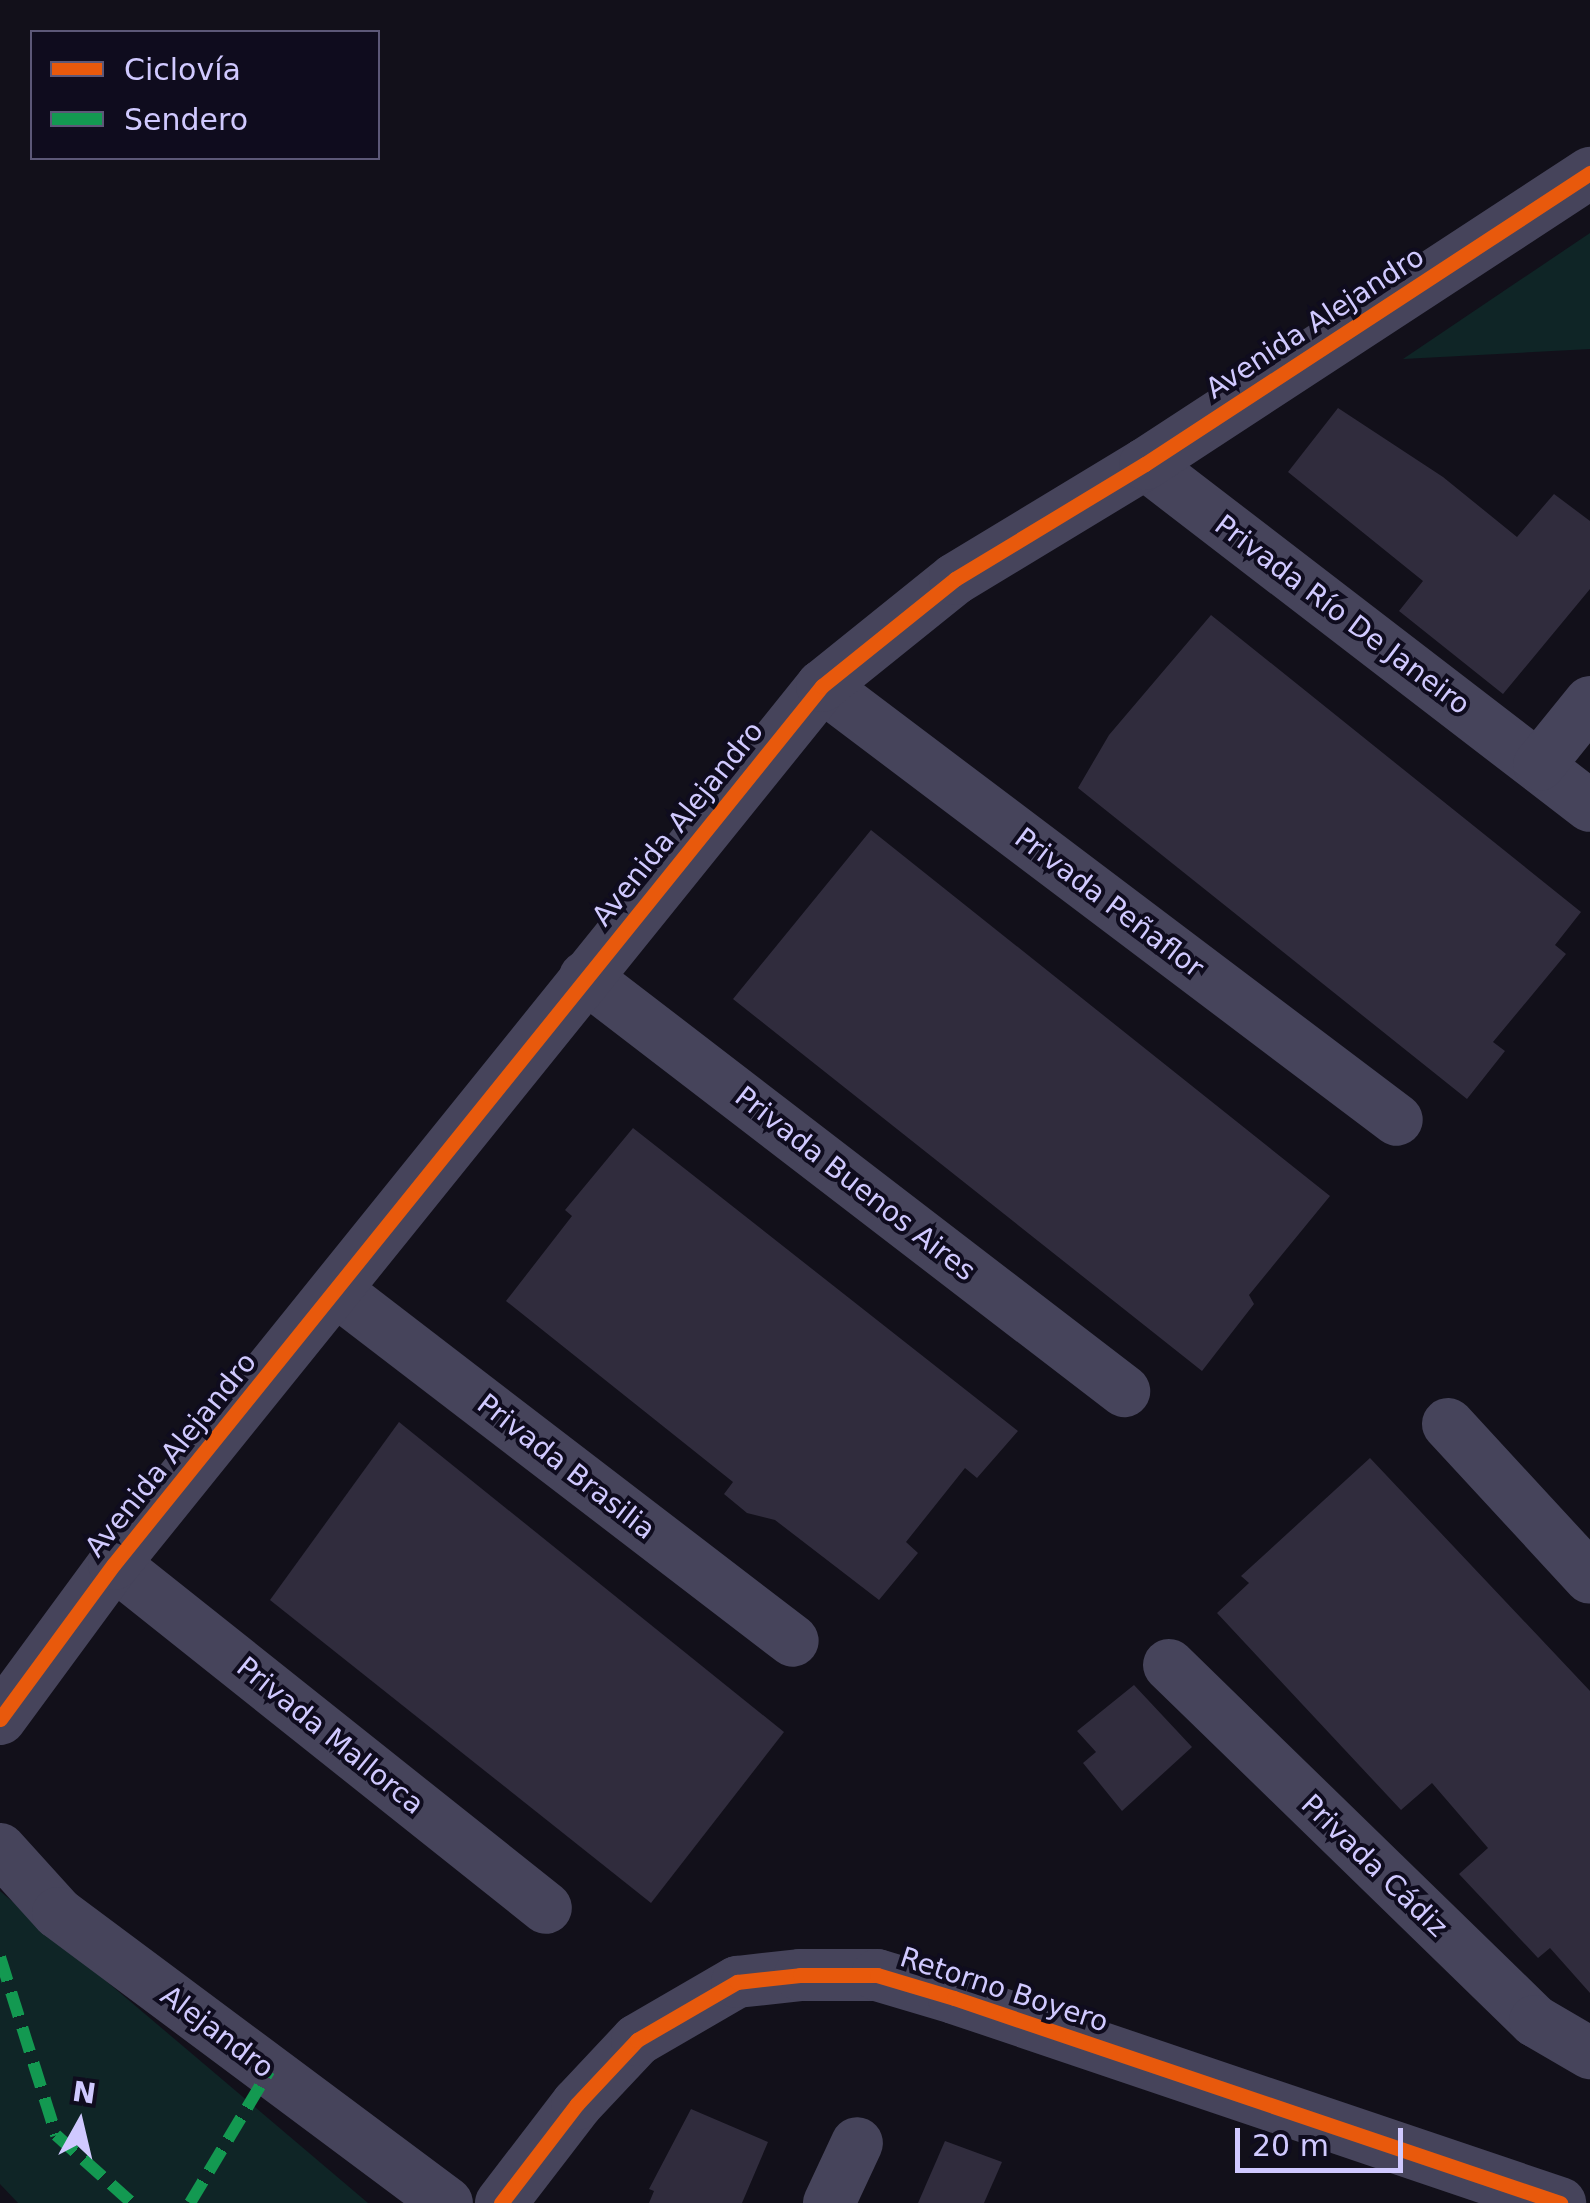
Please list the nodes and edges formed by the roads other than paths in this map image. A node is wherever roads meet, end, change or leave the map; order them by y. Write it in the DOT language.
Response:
graph roads {
  1 [pos="1590,173"];
  2 [pos="1145,464"];
  3 [pos="822,686"];
  4 [pos="1590,702"];
  5 [pos="1540,765"];
  6 [pos="1590,806"];
  7 [pos="584,977"];
  8 [pos="1396,1120"];
  9 [pos="338,1292"];
  10 [pos="1124,1391"];
  11 [pos="1448,1424"];
  12 [pos="114,1564"];
  13 [pos="1590,1578"];
  14 [pos="793,1642"];
  15 [pos="1168,1665"];
  16 [pos="0,1718"];
  17 [pos="0,1849"];
  18 [pos="546,1908"];
  19 [pos="1590,2053"];
  20 [pos="857,2144"];
  21 [pos="447,2203"];
  22 [pos="501,2203"];
  23 [pos="828,2203"];
  24 [pos="1560,2203"];
  1 -- 2 [label="street, Avenida Alejandro"];
  2 -- 3 [label="street, Avenida Alejandro"];
  2 -- 5 [label="street, Privada Río De Janeiro"];
  3 -- 7 [label="street, Avenida Alejandro"];
  3 -- 8 [label="street, Privada Peñaflor"];
  4 -- 5 [label="street"];
  5 -- 6 [label="street, Privada Río De Janeiro"];
  7 -- 9 [label="street, Avenida Alejandro"];
  7 -- 10 [label="street, Privada Buenos Aires"];
  9 -- 12 [label="street, Avenida Alejandro"];
  9 -- 14 [label="street, Privada Brasilia"];
  11 -- 13 [label="street"];
  12 -- 16 [label="street, Avenida Alejandro"];
  12 -- 18 [label="street, Privada Mallorca"];
  15 -- 19 [label="street, Privada Cádiz"];
  17 -- 21 [label="street, Alejandro"];
  20 -- 23 [label="street"];
  22 -- 24 [label="street, Retorno Boyero"];
}
